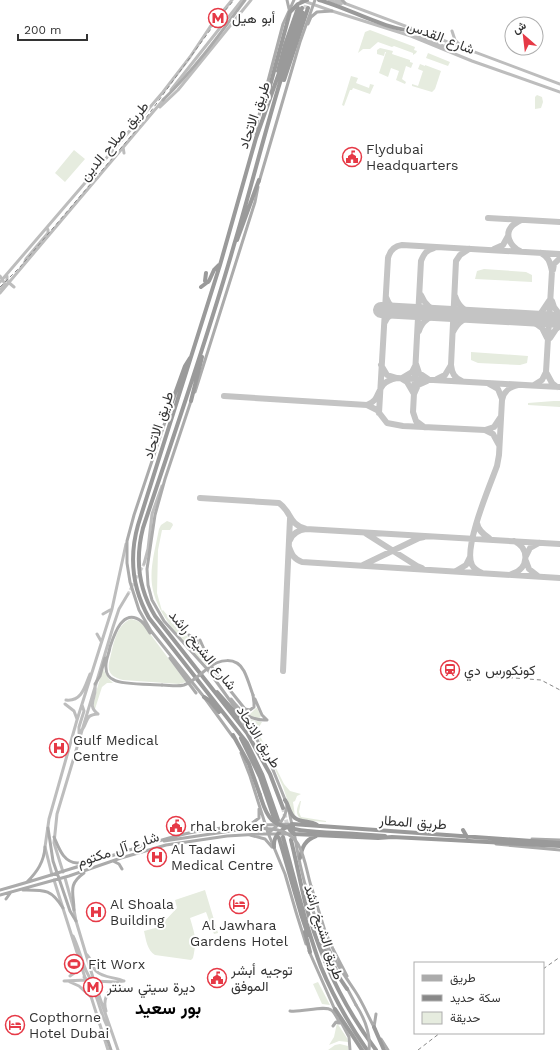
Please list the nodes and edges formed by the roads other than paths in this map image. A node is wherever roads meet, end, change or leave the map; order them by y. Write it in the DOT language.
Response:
graph roads {
  1 [pos="232,0"];
  2 [pos="242,0"];
  3 [pos="245,0"];
  4 [pos="251,0"];
  5 [pos="287,0"];
  6 [pos="294,0"];
  7 [pos="301,0"];
  8 [pos="307,0"];
  9 [pos="311,0"];
  10 [pos="315,0"];
  11 [pos="319,0"];
  12 [pos="329,0"];
  13 [pos="336,0"];
  14 [pos="342,0"];
  15 [pos="313,4"];
  16 [pos="344,4"];
  17 [pos="322,7"];
  18 [pos="289,9"];
  19 [pos="332,11"];
  20 [pos="416,31"];
  21 [pos="452,31"];
  22 [pos="411,36"];
  23 [pos="300,42"];
  24 [pos="447,43"];
  25 [pos="465,49"];
  26 [pos="560,84"];
  27 [pos="560,92"];
  28 [pos="163,100"];
  29 [pos="154,111"];
  30 [pos="264,118"];
  31 [pos="131,123"];
  32 [pos="137,123"];
  33 [pos="256,138"];
  34 [pos="123,146"];
  35 [pos="124,153"];
  36 [pos="259,180"];
  37 [pos="93,182"];
  38 [pos="98,182"];
  39 [pos="47,228"];
  40 [pos="235,244"];
  41 [pos="14,261"];
  42 [pos="15,265"];
  43 [pos="220,265"];
  44 [pos="24,266"];
  45 [pos="206,273"];
  46 [pos="7,274"];
  47 [pos="0,276"];
  48 [pos="1,281"];
  49 [pos="208,282"];
  50 [pos="9,283"];
  51 [pos="14,287"];
  52 [pos="202,287"];
  53 [pos="0,292"];
  54 [pos="203,346"];
  55 [pos="191,357"];
  56 [pos="191,401"];
  57 [pos="167,416"];
  58 [pos="165,479"];
  59 [pos="127,540"];
  60 [pos="144,564"];
  61 [pos="128,594"];
  62 [pos="112,609"];
  63 [pos="103,614"];
  64 [pos="97,634"];
  65 [pos="189,635"];
  66 [pos="155,636"];
  67 [pos="200,640"];
  68 [pos="101,641"];
  69 [pos="112,642"];
  70 [pos="188,648"];
  71 [pos="167,652"];
  72 [pos="96,659"];
  73 [pos="95,685"];
  74 [pos="219,685"];
  75 [pos="212,688"];
  76 [pos="196,694"];
  77 [pos="253,695"];
  78 [pos="204,697"];
  79 [pos="83,709"];
  80 [pos="77,719"];
  81 [pos="231,724"];
  82 [pos="250,729"];
  83 [pos="80,734"];
  84 [pos="233,735"];
  85 [pos="259,803"];
  86 [pos="285,804"];
  87 [pos="284,819"];
  88 [pos="264,820"];
  89 [pos="278,822"];
  90 [pos="266,824"];
  91 [pos="249,825"];
  92 [pos="262,825"];
  93 [pos="292,825"];
  94 [pos="318,825"];
  95 [pos="396,826"];
  96 [pos="48,828"];
  97 [pos="335,828"];
  98 [pos="273,830"];
  99 [pos="462,830"];
  100 [pos="390,831"];
  101 [pos="268,833"];
  102 [pos="249,834"];
  103 [pos="258,834"];
  104 [pos="294,834"];
  105 [pos="319,835"];
  106 [pos="280,836"];
  107 [pos="335,836"];
  108 [pos="467,836"];
  109 [pos="54,837"];
  110 [pos="389,838"];
  111 [pos="291,840"];
  112 [pos="339,840"];
  113 [pos="162,841"];
  114 [pos="490,843"];
  115 [pos="560,843"];
  116 [pos="161,846"];
  117 [pos="274,847"];
  118 [pos="45,848"];
  119 [pos="559,851"];
  120 [pos="156,853"];
  121 [pos="279,858"];
  122 [pos="300,858"];
  123 [pos="97,860"];
  124 [pos="111,861"];
  125 [pos="122,869"];
  126 [pos="87,870"];
  127 [pos="63,872"];
  128 [pos="57,873"];
  129 [pos="52,875"];
  130 [pos="65,878"];
  131 [pos="59,879"];
  132 [pos="54,880"];
  133 [pos="26,883"];
  134 [pos="0,890"];
  135 [pos="20,890"];
  136 [pos="11,892"];
  137 [pos="0,895"];
  138 [pos="6,899"];
  139 [pos="63,908"];
  140 [pos="74,910"];
  141 [pos="314,912"];
  142 [pos="301,914"];
  143 [pos="76,922"];
  144 [pos="71,931"];
  145 [pos="317,939"];
  146 [pos="310,952"];
  147 [pos="86,954"];
  148 [pos="78,956"];
  149 [pos="318,960"];
  150 [pos="70,976"];
  151 [pos="64,981"];
  152 [pos="90,981"];
  153 [pos="70,982"];
  154 [pos="350,983"];
  155 [pos="132,988"];
  156 [pos="347,989"];
  157 [pos="91,997"];
  158 [pos="335,1009"];
  159 [pos="290,1011"];
  160 [pos="376,1014"];
  161 [pos="107,1018"];
  162 [pos="339,1023"];
  163 [pos="333,1026"];
  164 [pos="374,1027"];
  165 [pos="111,1032"];
  166 [pos="104,1037"];
  167 [pos="350,1042"];
  168 [pos="370,1043"];
  169 [pos="108,1050"];
  170 [pos="111,1050"];
  171 [pos="118,1050"];
  172 [pos="350,1050"];
  173 [pos="362,1050"];
  174 [pos="368,1050"];
  175 [pos="376,1050"];
  176 [pos="384,1050"];
  177 [pos="388,1050"];
  1 -- 32 [label="main road, طريق صلاح الدين"];
  2 -- 28 [label="main road, طريق صلاح الدين"];
  3 -- 28 [label="main road"];
  4 -- 29 [label="main road"];
  5 -- 18 [label="main road"];
  6 -- 18 [label="main road"];
  7 -- 15 [label="main road, شارع القدس"];
  8 -- 30 [label="highway, bridge"];
  9 -- 15 [label="main road"];
  10 -- 15 [label="main road, طريق الاتحاد"];
  11 -- 17 [label="main road"];
  11 -- 20 [label="highway"];
  12 -- 16 [label="main road"];
  13 -- 16 [label="main road, شارع القدس"];
  14 -- 16 [label="main road"];
  15 -- 17 [label="main road, شارع القدس"];
  15 -- 23 [label="main road, طريق الاتحاد"];
  16 -- 20 [label="main road, شارع القدس"];
  17 -- 19 [label="main road, شارع القدس"];
  18 -- 33 [label="main road"];
  19 -- 22 [label="main road, شارع القدس"];
  19 -- 23 [label="main road"];
  20 -- 24 [label="main road, شارع القدس"];
  21 -- 25 [label="main road"];
  22 -- 24 [label="main road"];
  22 -- 27 [label="main road, شارع القدس"];
  23 -- 36 [label="main road, طريق الاتحاد"];
  24 -- 25 [label="main road, شارع القدس"];
  25 -- 26 [label="main road, شارع القدس"];
  28 -- 29 [label="main road, طريق صلاح الدين"];
  29 -- 34 [label="main road, طريق صلاح الدين"];
  30 -- 33 [label="highway, طريق الاتحاد"];
  30 -- 40 [label="highway, طريق الاتحاد"];
  31 -- 32 [label="main road"];
  32 -- 39 [label="main road, طريق صلاح الدين"];
  33 -- 43 [label="highway, طريق الاتحاد"];
  34 -- 35 [label="main road"];
  34 -- 37 [label="main road, طريق صلاح الدين"];
  36 -- 40 [label="highway"];
  36 -- 56 [label="main road, طريق الاتحاد"];
  37 -- 38 [label="main road"];
  37 -- 44 [label="main road, طريق صلاح الدين"];
  39 -- 42 [label="main road, طريق صلاح الدين"];
  39 -- 44 [label="main road"];
  40 -- 54 [label="highway, طريق الاتحاد"];
  41 -- 42 [label="main road"];
  42 -- 46 [label="main road, طريق صلاح الدين"];
  43 -- 49 [label="highway"];
  43 -- 55 [label="highway, طريق الاتحاد"];
  44 -- 50 [label="main road, طريق صلاح الدين"];
  45 -- 49 [label="highway"];
  46 -- 48 [label="main road, طريق صلاح الدين"];
  46 -- 50 [label="main road"];
  47 -- 48 [label="main road"];
  48 -- 53 [label="main road"];
  49 -- 52 [label="highway"];
  50 -- 51 [label="main road"];
  50 -- 53 [label="main road, طريق صلاح الدين"];
  54 -- 56 [label="highway"];
  54 -- 75 [label="highway, طريق الاتحاد"];
  55 -- 57 [label="highway"];
  55 -- 81 [label="highway, طريق الاتحاد"];
  56 -- 58 [label="main road, طريق الاتحاد"];
  57 -- 59 [label="main road"];
  58 -- 60 [label="main road, طريق الاتحاد"];
  58 -- 70 [label="main road, شارع الشيخ راشد"];
  59 -- 62 [label="main road"];
  59 -- 66 [label="main road"];
  61 -- 73 [label="main road"];
  62 -- 63 [label="main road"];
  62 -- 68 [label="main road"];
  64 -- 68 [label="main road"];
  65 -- 70 [label="main road"];
  66 -- 69 [label="main road"];
  66 -- 71 [label="main road"];
  67 -- 77 [label="main road"];
  68 -- 72 [label="main road"];
  69 -- 73 [label="main road"];
  69 -- 77 [label="main road, bridge"];
  70 -- 74 [label="main road, شارع الشيخ راشد"];
  71 -- 76 [label="main road"];
  71 -- 78 [label="main road"];
  72 -- 79 [label="main road"];
  72 -- 80 [label="main road"];
  73 -- 79 [label="main road"];
  73 -- 83 [label="main road"];
  74 -- 77 [label="main road"];
  74 -- 82 [label="main road, شارع الشيخ راشد"];
  75 -- 82 [label="highway"];
  75 -- 86 [label="highway, طريق الاتحاد"];
  78 -- 81 [label="highway"];
  78 -- 84 [label="main road"];
  79 -- 80 [label="main road"];
  79 -- 83 [label="main road"];
  80 -- 96 [label="main road"];
  81 -- 89 [label="highway, طريق الاتحاد"];
  82 -- 86 [label="main road, شارع الشيخ راشد"];
  83 -- 109 [label="main road"];
  84 -- 85 [label="main road"];
  84 -- 110 [label="highway, bridge"];
  85 -- 88 [label="main road"];
  85 -- 91 [label="main road"];
  86 -- 87 [label="main road"];
  86 -- 93 [label="main road, شارع الشيخ راشد"];
  86 -- 94 [label="highway, طريق الاتحاد"];
  87 -- 88 [label="main road"];
  87 -- 89 [label="main road"];
  88 -- 90 [label="main road"];
  89 -- 90 [label="main road, طريق المطار"];
  89 -- 93 [label="main road, طريق المطار"];
  89 -- 98 [label="main road"];
  90 -- 92 [label="main road, شارع آل مكتوم"];
  90 -- 98 [label="main road"];
  90 -- 101 [label="main road"];
  91 -- 92 [label="main road, شارع آل مكتوم"];
  91 -- 113 [label="main road, شارع آل مكتوم"];
  92 -- 103 [label="main road"];
  93 -- 94 [label="highway, طريق المطار"];
  93 -- 97 [label="highway"];
  93 -- 104 [label="highway"];
  93 -- 106 [label="highway"];
  94 -- 97 [label="highway, طريق المطار"];
  95 -- 100 [label="highway"];
  96 -- 118 [label="main road"];
  96 -- 128 [label="main road"];
  97 -- 100 [label="highway, طريق المطار"];
  98 -- 101 [label="main road"];
  98 -- 106 [label="main road"];
  99 -- 108 [label="highway"];
  100 -- 108 [label="highway, طريق المطار"];
  101 -- 103 [label="main road, شارع آل مكتوم"];
  101 -- 106 [label="main road, طريق المطار"];
  101 -- 117 [label="main road"];
  102 -- 103 [label="main road, شارع آل مكتوم"];
  102 -- 116 [label="main road, شارع آل مكتوم"];
  102 -- 121 [label="main road"];
  104 -- 105 [label="highway, طريق المطار"];
  104 -- 106 [label="main road, طريق المطار"];
  104 -- 122 [label="main road"];
  105 -- 107 [label="highway, طريق المطار"];
  105 -- 122 [label="highway"];
  106 -- 117 [label="highway"];
  106 -- 142 [label="highway"];
  106 -- 149 [label="highway, طريق الشيخ راشد"];
  107 -- 110 [label="highway, طريق المطار"];
  107 -- 112 [label="highway"];
  108 -- 115 [label="highway, طريق المطار"];
  109 -- 123 [label="main road"];
  109 -- 127 [label="main road"];
  110 -- 114 [label="highway, طريق المطار"];
  111 -- 145 [label="highway, طريق الشيخ راشد"];
  113 -- 123 [label="main road, شارع آل مكتوم"];
  113 -- 154 [label="main road, bridge"];
  114 -- 115 [label="highway, طريق المطار"];
  114 -- 119 [label="main road"];
  116 -- 120 [label="main road"];
  116 -- 124 [label="main road, شارع آل مكتوم"];
  117 -- 121 [label="main road"];
  118 -- 129 [label="main road"];
  118 -- 133 [label="main road"];
  121 -- 146 [label="main road"];
  122 -- 141 [label="main road"];
  123 -- 127 [label="main road, شارع آل مكتوم"];
  124 -- 125 [label="main road"];
  124 -- 126 [label="main road, شارع آل مكتوم"];
  126 -- 130 [label="main road, شارع آل مكتوم"];
  126 -- 140 [label="main road"];
  127 -- 128 [label="main road, شارع آل مكتوم"];
  127 -- 130 [label="main road"];
  128 -- 129 [label="main road, شارع آل مكتوم"];
  128 -- 131 [label="main road"];
  129 -- 132 [label="main road"];
  129 -- 133 [label="main road, شارع آل مكتوم"];
  130 -- 131 [label="main road, شارع آل مكتوم"];
  130 -- 140 [label="main road"];
  131 -- 132 [label="main road, شارع آل مكتوم"];
  131 -- 143 [label="main road"];
  132 -- 135 [label="main road, شارع آل مكتوم"];
  132 -- 139 [label="main road"];
  133 -- 134 [label="main road, شارع آل مكتوم"];
  135 -- 136 [label="main road, شارع آل مكتوم"];
  135 -- 139 [label="main road"];
  136 -- 137 [label="main road, شارع آل مكتوم"];
  136 -- 138 [label="main road"];
  139 -- 144 [label="main road"];
  140 -- 143 [label="main road"];
  141 -- 154 [label="main road"];
  141 -- 156 [label="main road"];
  142 -- 146 [label="highway"];
  142 -- 149 [label="highway"];
  143 -- 147 [label="main road"];
  144 -- 148 [label="main road"];
  144 -- 152 [label="main road"];
  145 -- 156 [label="highway"];
  145 -- 168 [label="highway, طريق الشيخ راشد"];
  146 -- 158 [label="main road"];
  147 -- 152 [label="main road"];
  147 -- 152 [label="main road"];
  148 -- 150 [label="main road"];
  148 -- 152 [label="main road"];
  149 -- 174 [label="highway, طريق الشيخ راشد"];
  151 -- 152 [label="main road"];
  152 -- 157 [label="main road"];
  152 -- 161 [label="main road"];
  152 -- 165 [label="main road"];
  153 -- 157 [label="main road"];
  154 -- 164 [label="main road"];
  155 -- 161 [label="main road"];
  156 -- 168 [label="main road, bridge"];
  157 -- 166 [label="main road"];
  158 -- 167 [label="main road"];
  158 -- 173 [label="highway"];
  159 -- 162 [label="main road"];
  160 -- 164 [label="main road"];
  161 -- 165 [label="main road"];
  162 -- 163 [label="main road"];
  162 -- 167 [label="main road"];
  164 -- 176 [label="highway"];
  164 -- 177 [label="main road"];
  165 -- 171 [label="main road"];
  166 -- 169 [label="main road"];
  166 -- 170 [label="main road"];
  167 -- 172 [label="main road"];
  168 -- 174 [label="main road, bridge"];
  168 -- 175 [label="highway, طريق الشيخ راشد"];
}
